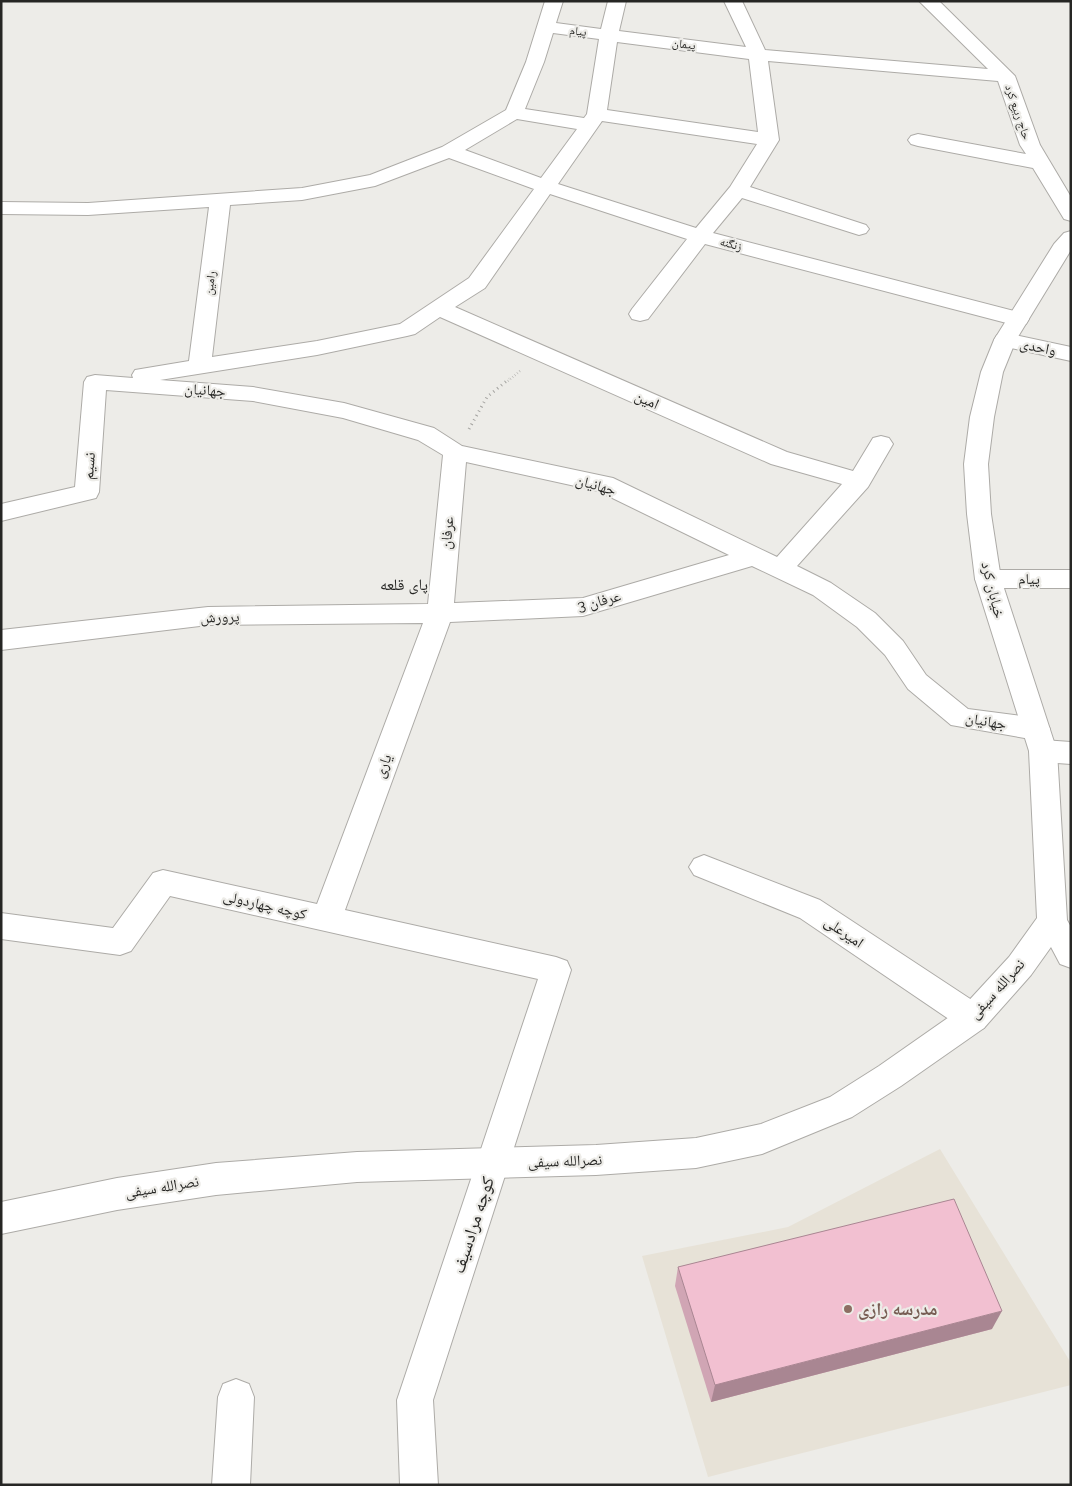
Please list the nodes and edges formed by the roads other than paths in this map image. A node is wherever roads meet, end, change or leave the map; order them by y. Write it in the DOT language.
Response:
graph roads {
  1 [pos="554,1"];
  2 [pos="617,1"];
  3 [pos="733,1"];
  4 [pos="928,1"];
  5 [pos="546,27"];
  6 [pos="609,35"];
  7 [pos="758,54"];
  8 [pos="1006,76"];
  9 [pos="514,112"];
  10 [pos="593,120"];
  11 [pos="769,140"];
  12 [pos="918,140"];
  13 [pos="449,151"];
  14 [pos="1040,163"];
  15 [pos="545,186"];
  16 [pos="738,190"];
  17 [pos="220,199"];
  18 [pos="1,208"];
  19 [pos="1071,216"];
  20 [pos="859,229"];
  21 [pos="700,236"];
  22 [pos="1071,237"];
  23 [pos="438,308"];
  24 [pos="640,314"];
  25 [pos="1011,329"];
  26 [pos="1071,354"];
  27 [pos="200,366"];
  28 [pos="95,382"];
  29 [pos="881,444"];
  30 [pos="455,452"];
  31 [pos="859,481"];
  32 [pos="1,513"];
  33 [pos="754,556"];
  34 [pos="780,569"];
  35 [pos="988,579"];
  36 [pos="1071,579"];
  37 [pos="440,614"];
  38 [pos="1,640"];
  39 [pos="1039,740"];
  40 [pos="1071,753"];
  41 [pos="704,867"];
  42 [pos="327,918"];
  43 [pos="1052,921"];
  44 [pos="1,926"];
  45 [pos="1071,955"];
  46 [pos="556,970"];
  47 [pos="973,1018"];
  48 [pos="493,1162"];
  49 [pos="1,1218"];
  50 [pos="236,1397"];
  51 [pos="231,1485"];
  52 [pos="419,1485"];
  1 -- 5 [label="street"];
  2 -- 6 [label="street"];
  3 -- 7 [label="street"];
  4 -- 8 [label="street, حاج ربیع کرد"];
  5 -- 6 [label="street, پیام"];
  5 -- 9 [label="street"];
  6 -- 7 [label="street, پیمان"];
  6 -- 10 [label="street"];
  7 -- 8 [label="street, پیمان"];
  7 -- 11 [label="street"];
  8 -- 14 [label="street, حاج ربیع کرد"];
  9 -- 10 [label="street"];
  9 -- 13 [label="street"];
  10 -- 11 [label="street"];
  10 -- 15 [label="street"];
  11 -- 16 [label="street"];
  12 -- 14 [label="street"];
  13 -- 15 [label="street, زنگنه"];
  13 -- 17 [label="street"];
  14 -- 19 [label="street, حاج ربیع کرد"];
  15 -- 21 [label="street, زنگنه"];
  15 -- 23 [label="street"];
  16 -- 20 [label="street"];
  16 -- 21 [label="street"];
  17 -- 18 [label="street"];
  17 -- 27 [label="street, رامین"];
  21 -- 24 [label="street"];
  21 -- 25 [label="street, زنگنه"];
  22 -- 25 [label="street, خیابان کرد"];
  23 -- 27 [label="street"];
  23 -- 31 [label="street, امین"];
  25 -- 26 [label="street, واحدی"];
  25 -- 35 [label="street, خیابان کرد"];
  27 -- 28 [label="street"];
  28 -- 30 [label="street, جهانیان"];
  28 -- 32 [label="street, نسیم"];
  29 -- 31 [label="street"];
  30 -- 33 [label="street, جهانیان"];
  30 -- 37 [label="street, عرفان"];
  31 -- 34 [label="street"];
  33 -- 34 [label="street, جهانیان"];
  33 -- 37 [label="street, عرفان 3"];
  34 -- 39 [label="street, جهانیان"];
  35 -- 36 [label="street, پیام"];
  35 -- 39 [label="street, خیابان کرد"];
  37 -- 38 [label="street, پرورش"];
  37 -- 42 [label="street, یاری"];
  39 -- 40 [label="street, جهانیان"];
  39 -- 43 [label="street, خیابان کرد"];
  41 -- 47 [label="street, امیرعلی"];
  42 -- 44 [label="street, کوچه چهاردولی"];
  42 -- 46 [label="street, کوچه چهاردولی"];
  43 -- 45 [label="street, خیابان کرد"];
  43 -- 47 [label="street, نصرالله سیفی"];
  46 -- 48 [label="street, کوچه مرادسیف"];
  47 -- 48 [label="street, نصرالله سیفی"];
  48 -- 49 [label="street, نصرالله سیفی"];
  48 -- 52 [label="street, کوچه مرادسیف"];
  50 -- 51 [label="street"];
}
